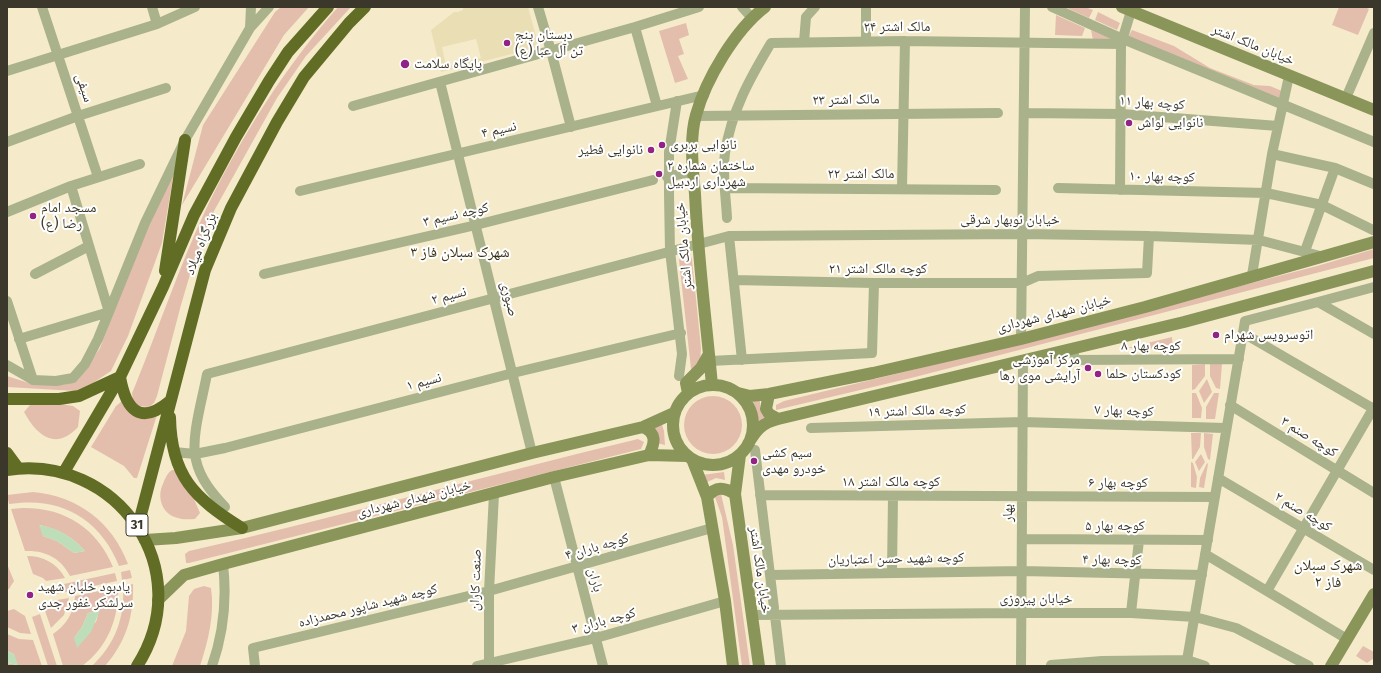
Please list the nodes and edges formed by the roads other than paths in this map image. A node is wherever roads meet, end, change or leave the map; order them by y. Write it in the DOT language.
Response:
graph roads {
  1 [pos="42,7"];
  2 [pos="152,7"];
  3 [pos="194,7"];
  4 [pos="251,7"];
  5 [pos="269,7"];
  6 [pos="328,7"];
  7 [pos="365,7"];
  8 [pos="538,7"];
  9 [pos="699,7"];
  10 [pos="742,7"];
  11 [pos="765,7"];
  12 [pos="815,7"];
  13 [pos="866,7"];
  14 [pos="1025,7"];
  15 [pos="1052,7"];
  16 [pos="1126,9"];
  17 [pos="751,17"];
  18 [pos="157,24"];
  19 [pos="635,27"];
  20 [pos="250,28"];
  21 [pos="1374,33"];
  22 [pos="866,41"];
  23 [pos="905,41"];
  24 [pos="1122,41"];
  25 [pos="804,42"];
  26 [pos="1024,42"];
  27 [pos="551,51"];
  28 [pos="58,56"];
  29 [pos="7,72"];
  30 [pos="1289,76"];
  31 [pos="440,82"];
  32 [pos="166,88"];
  33 [pos="704,95"];
  34 [pos="1346,98"];
  35 [pos="677,101"];
  36 [pos="1282,104"];
  37 [pos="353,106"];
  38 [pos="657,106"];
  39 [pos="1374,110"];
  40 [pos="998,113"];
  41 [pos="1024,113"];
  42 [pos="903,114"];
  43 [pos="1122,114"];
  44 [pos="78,116"];
  45 [pos="696,116"];
  46 [pos="734,116"];
  47 [pos="1278,126"];
  48 [pos="571,127"];
  49 [pos="185,140"];
  50 [pos="7,142"];
  51 [pos="1374,142"];
  52 [pos="458,154"];
  53 [pos="1272,154"];
  54 [pos="140,164"];
  55 [pos="1335,168"];
  56 [pos="694,171"];
  57 [pos="98,177"];
  58 [pos="668,177"];
  59 [pos="653,180"];
  60 [pos="1374,184"];
  61 [pos="71,186"];
  62 [pos="726,188"];
  63 [pos="902,188"];
  64 [pos="1058,188"];
  65 [pos="996,190"];
  66 [pos="1120,190"];
  67 [pos="300,191"];
  68 [pos="1266,193"];
  69 [pos="1322,205"];
  70 [pos="7,212"];
  71 [pos="727,218"];
  72 [pos="476,225"];
  73 [pos="1374,233"];
  74 [pos="1023,234"];
  75 [pos="729,236"];
  76 [pos="1149,236"];
  77 [pos="1259,240"];
  78 [pos="698,243"];
  79 [pos="89,246"];
  80 [pos="670,251"];
  81 [pos="1305,251"];
  82 [pos="1320,256"];
  83 [pos="1374,271"];
  84 [pos="35,274"];
  85 [pos="264,274"];
  86 [pos="1359,274"];
  87 [pos="1252,275"];
  88 [pos="734,280"];
  89 [pos="874,283"];
  90 [pos="1022,283"];
  91 [pos="1374,283"];
  92 [pos="163,287"];
  93 [pos="1374,287"];
  94 [pos="494,299"];
  95 [pos="7,301"];
  96 [pos="1318,302"];
  97 [pos="109,312"];
  98 [pos="680,333"];
  99 [pos="1243,333"];
  100 [pos="1374,334"];
  101 [pos="1021,338"];
  102 [pos="19,339"];
  103 [pos="1073,349"];
  104 [pos="709,358"];
  105 [pos="1238,359"];
  106 [pos="742,360"];
  107 [pos="1023,361"];
  108 [pos="7,365"];
  109 [pos="513,373"];
  110 [pos="679,376"];
  111 [pos="120,377"];
  112 [pos="33,380"];
  113 [pos="712,384"];
  114 [pos="688,393"];
  115 [pos="738,393"];
  116 [pos="769,394"];
  117 [pos="7,399"];
  118 [pos="170,401"];
  119 [pos="1230,405"];
  120 [pos="1374,408"];
  121 [pos="674,414"];
  122 [pos="778,419"];
  123 [pos="1022,422"];
  124 [pos="643,427"];
  125 [pos="811,428"];
  126 [pos="1226,428"];
  127 [pos="752,447"];
  128 [pos="174,452"];
  129 [pos="7,453"];
  130 [pos="532,453"];
  131 [pos="195,454"];
  132 [pos="649,455"];
  133 [pos="740,455"];
  134 [pos="690,457"];
  135 [pos="13,469"];
  136 [pos="1337,471"];
  137 [pos="64,472"];
  138 [pos="554,477"];
  139 [pos="1218,478"];
  140 [pos="1374,493"];
  141 [pos="494,494"];
  142 [pos="734,494"];
  143 [pos="760,495"];
  144 [pos="892,496"];
  145 [pos="707,497"];
  146 [pos="1215,497"];
  147 [pos="1022,498"];
  148 [pos="225,507"];
  149 [pos="138,526"];
  150 [pos="242,528"];
  151 [pos="712,528"];
  152 [pos="1303,528"];
  153 [pos="1022,539"];
  154 [pos="145,540"];
  155 [pos="1139,540"];
  156 [pos="1208,540"];
  157 [pos="1205,554"];
  158 [pos="223,564"];
  159 [pos="577,567"];
  160 [pos="1374,570"];
  161 [pos="1022,571"];
  162 [pos="892,572"];
  163 [pos="1135,574"];
  164 [pos="770,575"];
  165 [pos="1202,575"];
  166 [pos="489,591"];
  167 [pos="1267,591"];
  168 [pos="1374,594"];
  169 [pos="158,600"];
  170 [pos="725,601"];
  171 [pos="774,612"];
  172 [pos="1022,613"];
  173 [pos="1131,613"];
  174 [pos="752,615"];
  175 [pos="1195,616"];
  176 [pos="596,638"];
  177 [pos="1347,639"];
  178 [pos="1187,663"];
  179 [pos="1102,664"];
  180 [pos="489,665"];
  181 [pos="1051,665"];
  182 [pos="137,666"];
  183 [pos="212,666"];
  184 [pos="255,666"];
  185 [pos="478,666"];
  186 [pos="603,666"];
  187 [pos="733,666"];
  188 [pos="759,666"];
  189 [pos="781,666"];
  190 [pos="1021,666"];
  191 [pos="1205,666"];
  192 [pos="1309,666"];
  193 [pos="1331,666"];
  1 -- 28 [label="street, سیفی"];
  2 -- 18 [label="street"];
  3 -- 18 [label="street"];
  4 -- 20 [label="street"];
  5 -- 20 [label="street"];
  6 -- 92 [label="highway, بزرگراه میلاد"];
  7 -- 118 [label="highway, بزرگراه میلاد"];
  8 -- 27 [label="street"];
  9 -- 19 [label="street"];
  10 -- 17 [label="street"];
  11 -- 17 [label="main road, خیابان مالک اشتر"];
  12 -- 25 [label="street"];
  13 -- 22 [label="street"];
  14 -- 26 [label="street"];
  15 -- 24 [label="street"];
  16 -- 24 [label="street"];
  16 -- 30 [label="main road, خیابان مالک اشتر"];
  17 -- 33 [label="main road, خیابان مالک اشتر"];
  18 -- 28 [label="street"];
  19 -- 27 [label="street"];
  19 -- 38 [label="street"];
  20 -- 49 [label="street"];
  21 -- 34 [label="street"];
  22 -- 23 [label="street, مالک اشتر ۲۴"];
  22 -- 25 [label="street, مالک اشتر ۲۴"];
  23 -- 26 [label="street, مالک اشتر ۲۴"];
  23 -- 42 [label="street"];
  24 -- 26 [label="street, مالک اشتر ۲۴"];
  24 -- 36 [label="street"];
  24 -- 43 [label="street"];
  25 -- 46 [label="street, مالک اشتر ۲۴"];
  26 -- 41 [label="street"];
  27 -- 31 [label="street"];
  27 -- 48 [label="street"];
  28 -- 29 [label="street"];
  28 -- 44 [label="street, سیفی"];
  30 -- 34 [label="main road, خیابان مالک اشتر"];
  30 -- 36 [label="street"];
  31 -- 37 [label="street"];
  31 -- 52 [label="street, صبوری"];
  32 -- 44 [label="street"];
  33 -- 35 [label="street, نسیم ۴"];
  33 -- 45 [label="main road, خیابان مالک اشتر"];
  34 -- 39 [label="main road, خیابان مالک اشتر"];
  35 -- 38 [label="street, نسیم ۴"];
  35 -- 58 [label="street"];
  36 -- 47 [label="street"];
  36 -- 51 [label="street"];
  38 -- 48 [label="street, نسیم ۴"];
  40 -- 42 [label="street, مالک اشتر ۲۳"];
  41 -- 43 [label="street, کوچه بهار ۱۱"];
  41 -- 74 [label="street"];
  42 -- 46 [label="street, مالک اشتر ۲۳"];
  42 -- 63 [label="street"];
  43 -- 47 [label="street, کوچه بهار ۱۱"];
  43 -- 66 [label="street"];
  44 -- 50 [label="street"];
  44 -- 57 [label="street, سیفی"];
  45 -- 46 [label="street, مالک اشتر ۲۳"];
  45 -- 56 [label="main road, خیابان مالک اشتر"];
  46 -- 62 [label="street"];
  47 -- 53 [label="street"];
  48 -- 52 [label="street, نسیم ۴"];
  49 -- 92 [label="highway"];
  49 -- 97 [label="street"];
  52 -- 67 [label="street, نسیم ۴"];
  52 -- 72 [label="street, صبوری"];
  53 -- 55 [label="street"];
  53 -- 68 [label="street"];
  54 -- 57 [label="street"];
  55 -- 60 [label="street"];
  55 -- 69 [label="street"];
  56 -- 58 [label="street"];
  56 -- 78 [label="main road, خیابان مالک اشتر"];
  57 -- 61 [label="street"];
  58 -- 80 [label="street"];
  59 -- 72 [label="street, کوچه نسیم ۳"];
  61 -- 70 [label="street"];
  61 -- 79 [label="street"];
  62 -- 63 [label="street, مالک اشتر ۲۲"];
  62 -- 71 [label="street"];
  63 -- 65 [label="street, مالک اشتر ۲۲"];
  64 -- 66 [label="street, کوچه بهار ۱۰"];
  66 -- 68 [label="street, کوچه بهار ۱۰"];
  68 -- 69 [label="street, کوچه بهار ۱۰"];
  68 -- 77 [label="street"];
  69 -- 73 [label="street, کوچه بهار ۱۰"];
  69 -- 81 [label="street"];
  72 -- 85 [label="street, کوچه نسیم ۳"];
  72 -- 94 [label="street, صبوری"];
  73 -- 82 [label="main road, خیابان شهدای شهرداری"];
  74 -- 75 [label="street, خیابان نوبهار شرقی"];
  74 -- 76 [label="street, خیابان نوبهار شرقی"];
  74 -- 90 [label="street"];
  75 -- 78 [label="street, خیابان نوبهار شرقی"];
  75 -- 88 [label="street"];
  76 -- 77 [label="street, خیابان نوبهار شرقی"];
  76 -- 90 [label="street"];
  77 -- 81 [label="street, خیابان نوبهار شرقی"];
  77 -- 87 [label="street"];
  78 -- 80 [label="street, نسیم ۲"];
  78 -- 104 [label="main road, خیابان مالک اشتر"];
  79 -- 84 [label="street"];
  79 -- 97 [label="street"];
  80 -- 94 [label="street, نسیم ۲"];
  80 -- 98 [label="street"];
  81 -- 82 [label="street, خیابان نوبهار شرقی"];
  82 -- 87 [label="main road, خیابان شهدای شهرداری"];
  83 -- 86 [label="main road"];
  86 -- 91 [label="street"];
  86 -- 103 [label="main road"];
  87 -- 101 [label="main road, خیابان شهدای شهرداری"];
  88 -- 89 [label="street, کوچه مالک اشتر ۲۱"];
  88 -- 106 [label="street"];
  89 -- 90 [label="street, کوچه مالک اشتر ۲۱"];
  89 -- 106 [label="street"];
  90 -- 101 [label="street"];
  92 -- 111 [label="highway, بزرگراه میلاد"];
  93 -- 96 [label="street"];
  94 -- 109 [label="street, صبوری"];
  94 -- 131 [label="street, نسیم ۲"];
  95 -- 102 [label="street"];
  96 -- 99 [label="street"];
  96 -- 100 [label="street"];
  97 -- 102 [label="street"];
  97 -- 112 [label="street"];
  98 -- 109 [label="street, نسیم ۱"];
  98 -- 110 [label="street"];
  99 -- 105 [label="street"];
  99 -- 120 [label="street"];
  101 -- 116 [label="main road, خیابان شهدای شهرداری"];
  102 -- 112 [label="street"];
  103 -- 105 [label="street, کوچه بهار ۸"];
  103 -- 107 [label="main road"];
  104 -- 106 [label="street"];
  104 -- 113 [label="main road, خیابان مالک اشتر"];
  104 -- 114 [label="main road"];
  105 -- 119 [label="street"];
  107 -- 122 [label="main road"];
  107 -- 123 [label="street, بهار"];
  108 -- 112 [label="street"];
  109 -- 130 [label="street, صبوری"];
  109 -- 131 [label="street, نسیم ۱"];
  111 -- 117 [label="highway"];
  111 -- 118 [label="highway"];
  111 -- 137 [label="highway, بزرگراه میلاد"];
  113 -- 114 [label="main road"];
  113 -- 115 [label="main road"];
  114 -- 121 [label="main road"];
  115 -- 116 [label="main road, خیابان شهدای شهرداری"];
  115 -- 127 [label="main road"];
  116 -- 122 [label="main road"];
  118 -- 128 [label="highway"];
  118 -- 149 [label="highway, بزرگراه میلاد"];
  119 -- 126 [label="street"];
  119 -- 136 [label="street, کوچه صنم ۳"];
  120 -- 136 [label="street"];
  121 -- 124 [label="main road, خیابان شهدای شهرداری"];
  121 -- 134 [label="main road"];
  122 -- 127 [label="main road"];
  123 -- 125 [label="street, کوچه مالک اشتر ۱۹"];
  123 -- 126 [label="street, کوچه بهار ۷"];
  123 -- 147 [label="street, بهار"];
  124 -- 130 [label="main road, خیابان شهدای شهرداری"];
  124 -- 132 [label="main road"];
  126 -- 139 [label="street"];
  127 -- 133 [label="main road"];
  127 -- 143 [label="street"];
  128 -- 131 [label="street, نسیم ۱"];
  128 -- 150 [label="highway"];
  129 -- 135 [label="highway"];
  130 -- 150 [label="main road, خیابان شهدای شهرداری"];
  131 -- 148 [label="street"];
  132 -- 134 [label="main road, خیابان شهدای شهرداری"];
  132 -- 138 [label="main road, خیابان شهدای شهرداری"];
  133 -- 134 [label="main road"];
  133 -- 142 [label="main road, خیابان مالک اشتر"];
  134 -- 145 [label="main road"];
  135 -- 137 [label="highway, 31"];
  136 -- 140 [label="street, کوچه صنم ۳"];
  136 -- 152 [label="street"];
  137 -- 149 [label="highway, 31"];
  138 -- 141 [label="main road, خیابان شهدای شهرداری"];
  138 -- 159 [label="street, باران"];
  139 -- 146 [label="street"];
  139 -- 152 [label="street, کوچه صنم ۲"];
  141 -- 158 [label="main road, خیابان شهدای شهرداری"];
  141 -- 166 [label="street, صنعت کاران"];
  142 -- 145 [label="main road"];
  142 -- 174 [label="main road, خیابان مالک اشتر"];
  143 -- 144 [label="street, کوچه مالک اشتر ۱۸"];
  143 -- 164 [label="street"];
  144 -- 147 [label="street, کوچه مالک اشتر ۱۸"];
  144 -- 162 [label="street"];
  145 -- 151 [label="main road"];
  146 -- 147 [label="street, کوچه بهار ۶"];
  146 -- 156 [label="street"];
  147 -- 153 [label="street, بهار"];
  149 -- 154 [label="highway, 31"];
  150 -- 154 [label="main road, خیابان شهدای شهرداری"];
  151 -- 159 [label="street, کوچه باران ۴"];
  151 -- 170 [label="main road"];
  152 -- 160 [label="street, کوچه صنم ۲"];
  152 -- 167 [label="street"];
  153 -- 155 [label="street, کوچه بهار ۵"];
  153 -- 161 [label="street, بهار"];
  154 -- 169 [label="highway, 31"];
  155 -- 156 [label="street, کوچه بهار ۵"];
  155 -- 163 [label="street"];
  156 -- 157 [label="street"];
  157 -- 165 [label="street"];
  157 -- 167 [label="street"];
  158 -- 169 [label="main road, خیابان شهدای شهرداری"];
  158 -- 183 [label="street"];
  159 -- 166 [label="street, کوچه باران ۴"];
  159 -- 176 [label="street, باران"];
  161 -- 162 [label="street, کوچه شهید حسن اعتباریان"];
  161 -- 163 [label="street, کوچه بهار ۴"];
  161 -- 172 [label="street, بهار"];
  162 -- 164 [label="street, کوچه شهید حسن اعتباریان"];
  163 -- 165 [label="street, کوچه بهار ۴"];
  163 -- 173 [label="street"];
  164 -- 171 [label="street"];
  165 -- 175 [label="street"];
  166 -- 180 [label="street, صنعت کاران"];
  166 -- 184 [label="street, کوچه شهید شاپور محمدزاده"];
  167 -- 177 [label="street"];
  168 -- 177 [label="main road"];
  169 -- 182 [label="highway, 31"];
  170 -- 176 [label="street, کوچه باران ۳"];
  170 -- 187 [label="main road"];
  171 -- 172 [label="street, خیابان پیروزی"];
  171 -- 174 [label="street, خیابان پیروزی"];
  171 -- 189 [label="street"];
  172 -- 173 [label="street, خیابان پیروزی"];
  172 -- 190 [label="street, بهار"];
  173 -- 175 [label="street, خیابان پیروزی"];
  174 -- 188 [label="main road, خیابان مالک اشتر"];
  175 -- 178 [label="street"];
  175 -- 192 [label="street, خیابان پیروزی"];
  176 -- 180 [label="street, کوچه باران ۳"];
  176 -- 186 [label="street, باران"];
  177 -- 193 [label="main road"];
  178 -- 179 [label="street"];
  178 -- 191 [label="street"];
  179 -- 181 [label="street"];
  180 -- 185 [label="street, کوچه باران ۳"];
}
